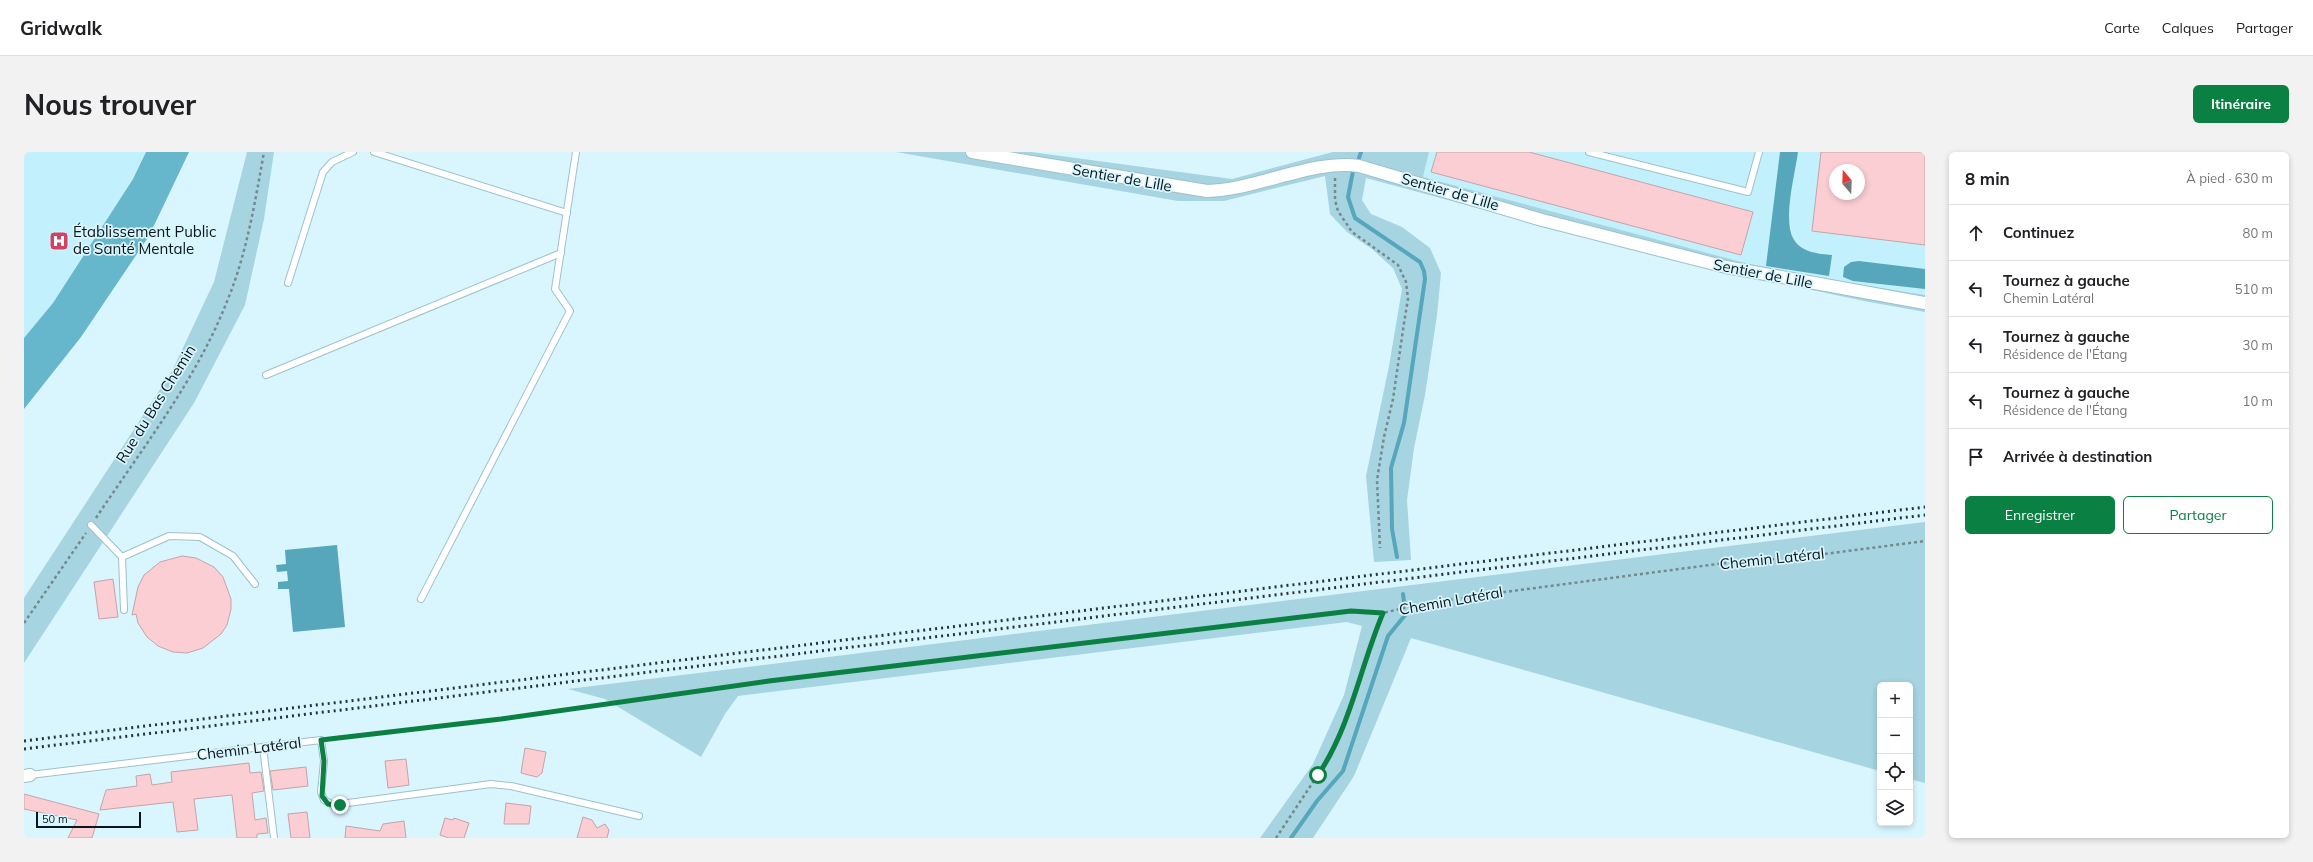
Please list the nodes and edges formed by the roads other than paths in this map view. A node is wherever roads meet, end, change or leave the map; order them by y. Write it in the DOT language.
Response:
graph roads {
  1 [pos="353,152"];
  2 [pos="374,152"];
  3 [pos="576,152"];
  4 [pos="972,152"];
  5 [pos="1589,152"];
  6 [pos="1759,152"];
  7 [pos="567,213"];
  8 [pos="561,253"];
  9 [pos="288,283"];
  10 [pos="1925,303"];
  11 [pos="266,374"];
  12 [pos="91,525"];
  13 [pos="122,557"];
  14 [pos="255,584"];
  15 [pos="421,599"];
  16 [pos="124,610"];
  17 [pos="263,747"];
  18 [pos="27,775"];
  19 [pos="640,816"];
  20 [pos="274,838"];
  1 -- 9 [label="lane"];
  2 -- 7 [label="lane"];
  3 -- 7 [label="lane"];
  4 -- 10 [label="street, Sentier de Lille"];
  5 -- 6 [label="lane"];
  7 -- 8 [label="lane"];
  8 -- 11 [label="lane"];
  8 -- 15 [label="lane"];
  12 -- 13 [label="lane"];
  13 -- 14 [label="lane"];
  13 -- 16 [label="lane"];
  17 -- 18 [label="lane, Chemin Latéral"];
  17 -- 19 [label="lane, Chemin Latéral"];
  17 -- 20 [label="lane"];
}
